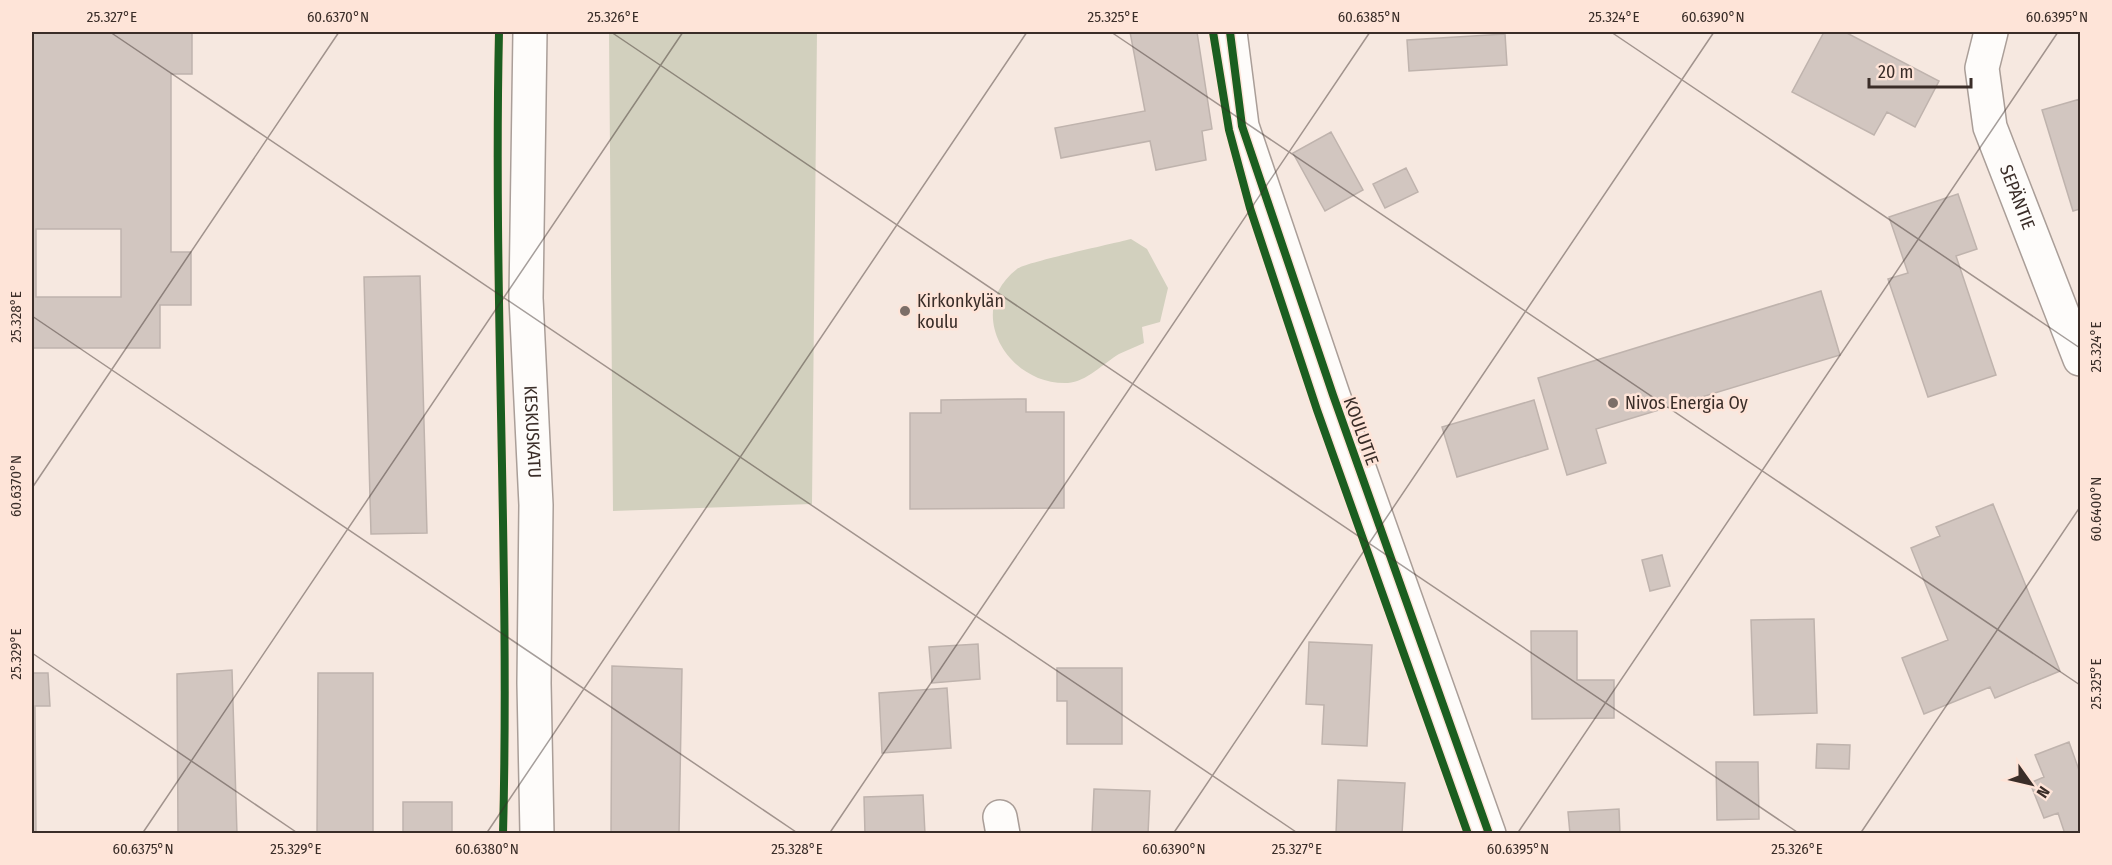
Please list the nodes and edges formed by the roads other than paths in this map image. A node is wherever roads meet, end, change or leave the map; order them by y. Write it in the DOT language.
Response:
graph roads {
  1 [pos="530,32"];
  2 [pos="1230,32"];
  3 [pos="1991,32"];
  4 [pos="2080,359"];
  5 [pos="537,834"];
  6 [pos="1489,834"];
  1 -- 5 [label="street, KESKUSKATU"];
  2 -- 6 [label="street, KOULUTIE"];
  3 -- 4 [label="street, SEPÄNTIE"];
}
